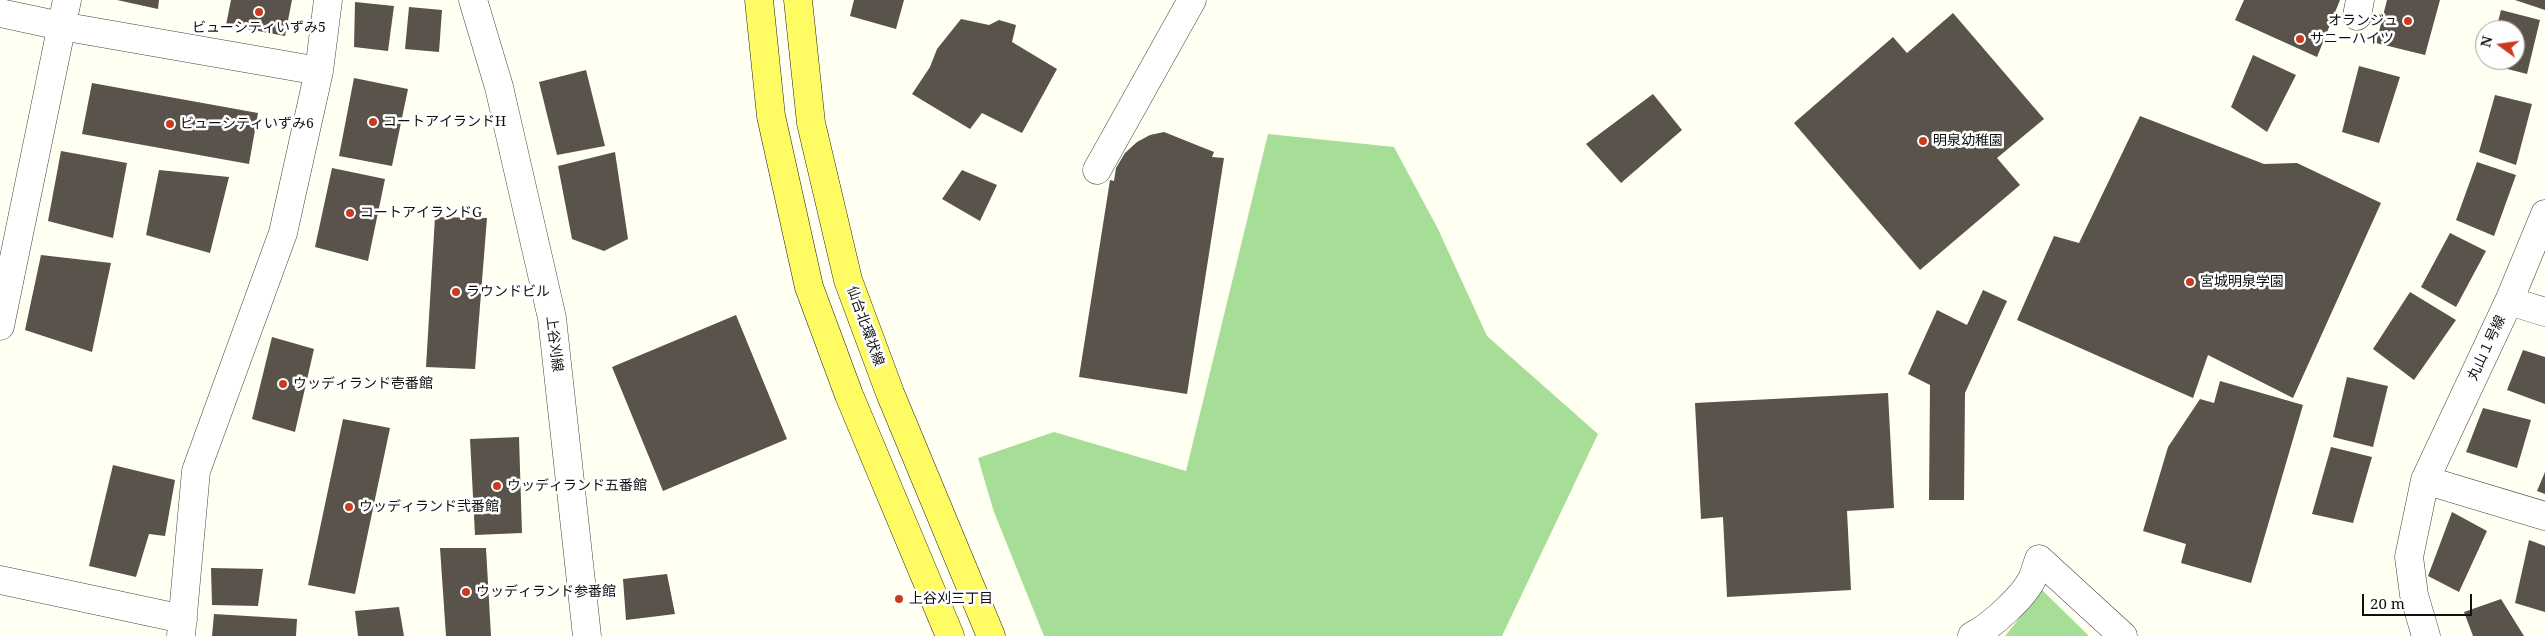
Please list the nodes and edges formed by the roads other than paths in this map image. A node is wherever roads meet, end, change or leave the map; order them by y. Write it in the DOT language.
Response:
graph roads {
  1 [pos="67,0"];
  2 [pos="328,0"];
  3 [pos="473,0"];
  4 [pos="760,0"];
  5 [pos="798,0"];
  6 [pos="1192,0"];
  7 [pos="0,13"];
  8 [pos="61,26"];
  9 [pos="319,71"];
  10 [pos="1097,170"];
  11 [pos="2545,214"];
  12 [pos="2509,301"];
  13 [pos="2545,312"];
  14 [pos="0,326"];
  15 [pos="2425,480"];
  16 [pos="2545,516"];
  17 [pos="0,580"];
  18 [pos="182,628"];
  19 [pos="587,636"];
  20 [pos="950,636"];
  21 [pos="991,636"];
  22 [pos="1972,636"];
  23 [pos="2123,636"];
  24 [pos="2426,636"];
  1 -- 8 [label="street"];
  2 -- 9 [label="street"];
  3 -- 19 [label="street, 上谷刈線"];
  4 -- 20 [label="main road"];
  5 -- 21 [label="main road, 仙台北環状線"];
  6 -- 10 [label="street"];
  7 -- 8 [label="street"];
  8 -- 9 [label="street"];
  8 -- 14 [label="street"];
  9 -- 18 [label="street"];
  11 -- 12 [label="street, 丸山１号線"];
  12 -- 13 [label="street"];
  12 -- 15 [label="street, 丸山１号線"];
  15 -- 16 [label="street"];
  15 -- 24 [label="street, 丸山１号線"];
  17 -- 18 [label="street"];
  22 -- 23 [label="street"];
}
